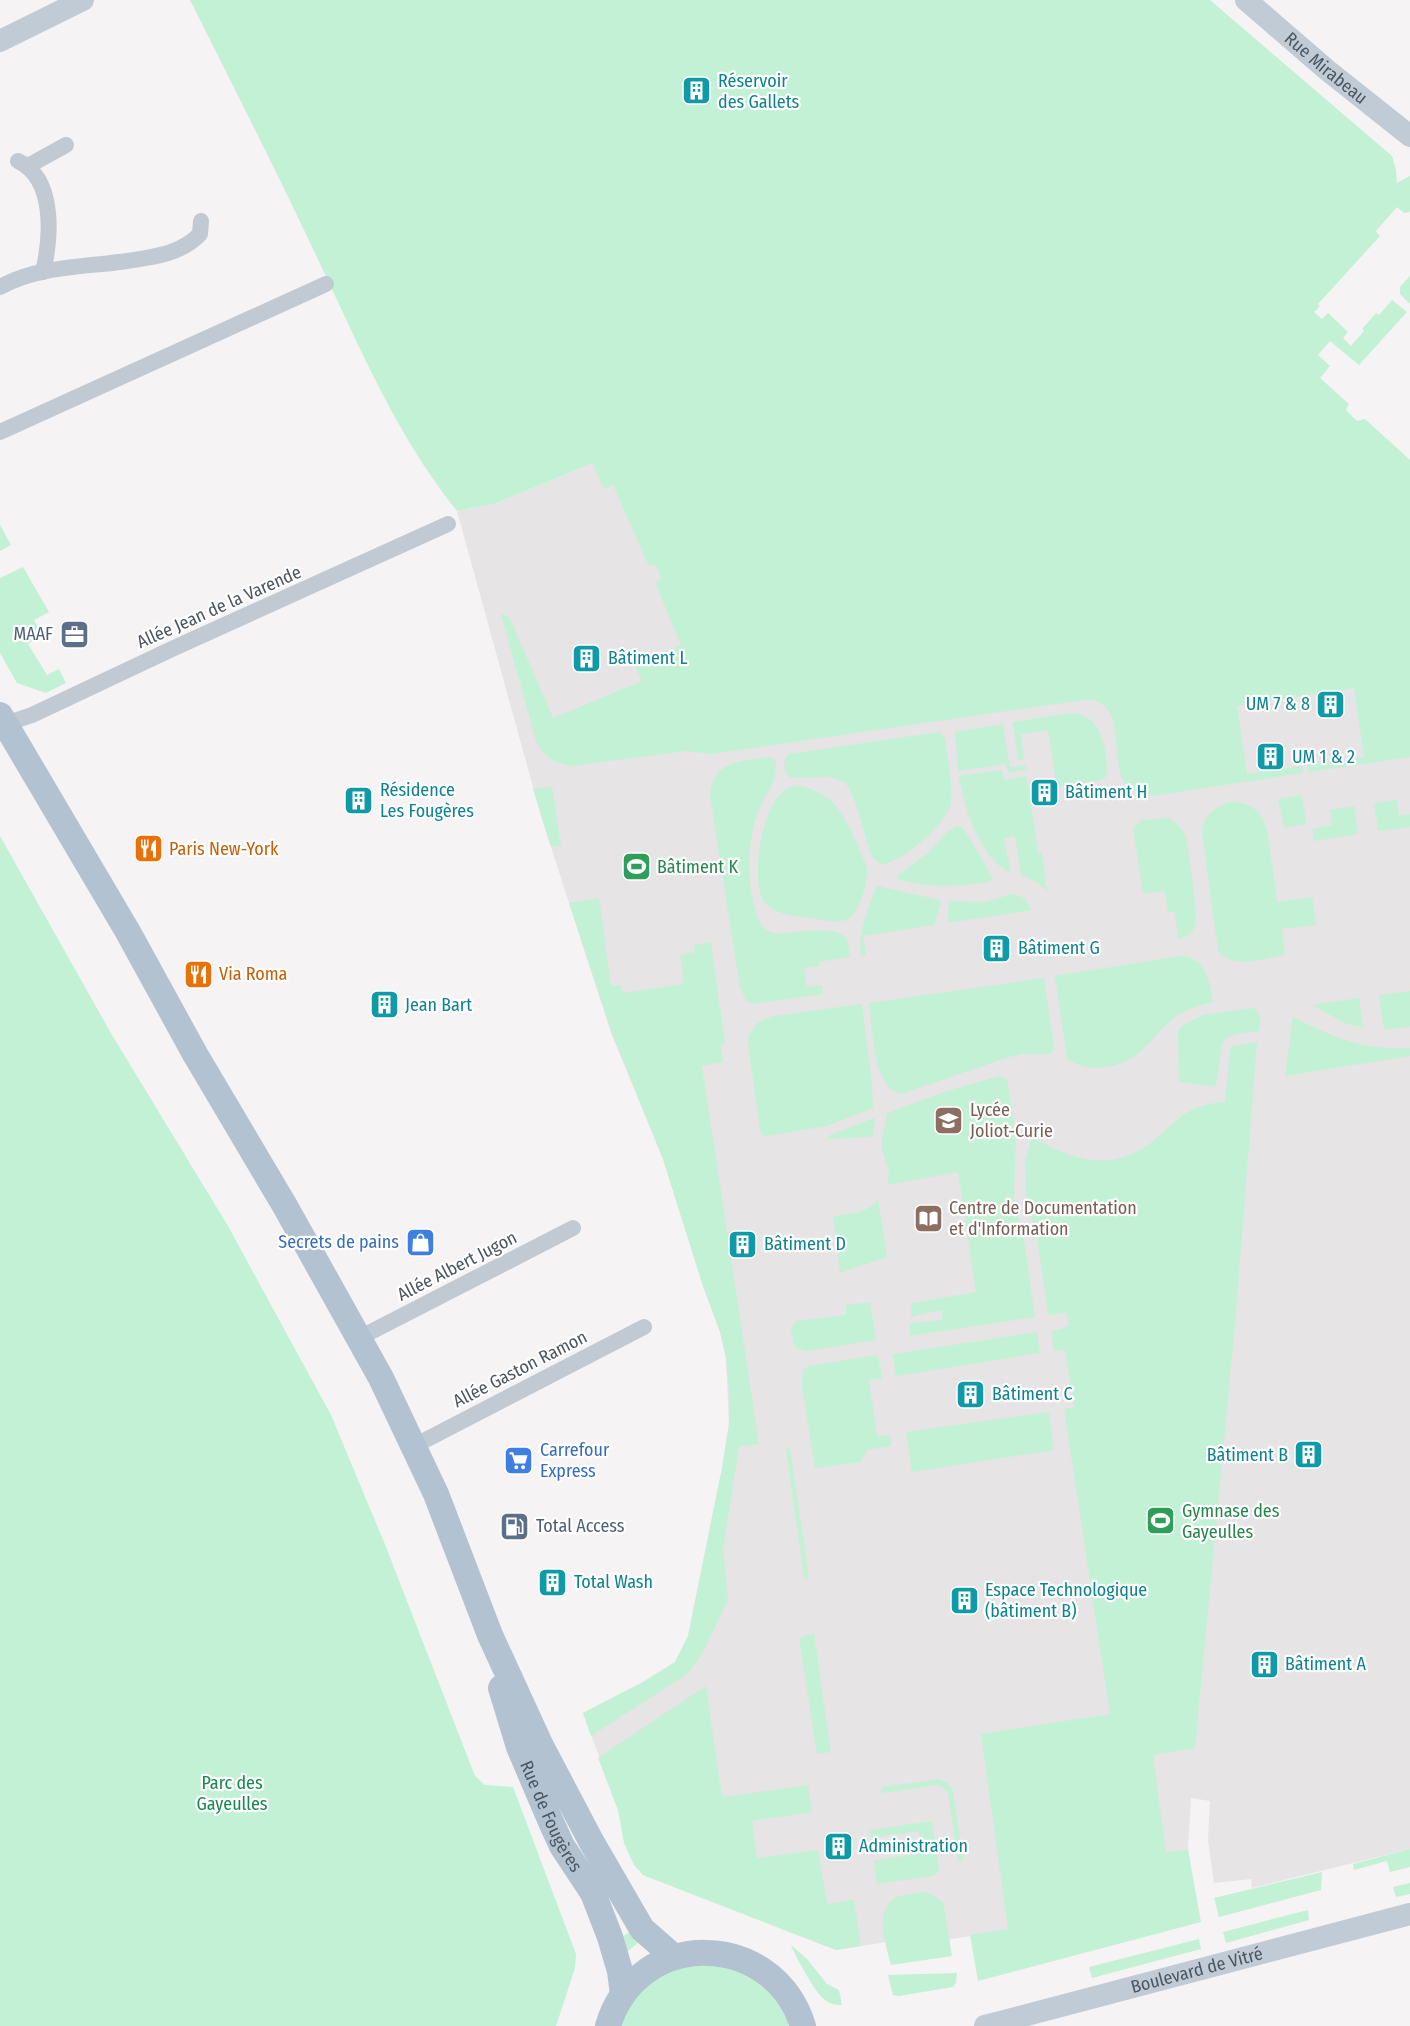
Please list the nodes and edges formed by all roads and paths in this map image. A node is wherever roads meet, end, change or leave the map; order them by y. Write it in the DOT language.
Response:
graph roads {
  1 [pos="83,0"];
  2 [pos="1246,0"];
  3 [pos="1263,0"];
  4 [pos="0,41"];
  5 [pos="1409,135"];
  6 [pos="66,145"];
  7 [pos="201,221"];
  8 [pos="43,272"];
  9 [pos="326,284"];
  10 [pos="0,287"];
  11 [pos="0,432"];
  12 [pos="448,524"];
  13 [pos="3,719"];
  14 [pos="573,1228"];
  15 [pos="644,1327"];
  16 [pos="359,1338"];
  17 [pos="414,1446"];
  18 [pos="490,1635"];
  19 [pos="1410,1914"];
  20 [pos="674,1957"];
  21 [pos="623,1994"];
  22 [pos="608,2026"];
  23 [pos="803,2026"];
  24 [pos="985,2026"];
  1 -- 4 [label="street"];
  2 -- 5 [label="street, Rue Mirabeau"];
  3 -- 5 [label="street, Rue Mirabeau"];
  6 -- 8 [label="street"];
  7 -- 8 [label="street"];
  8 -- 10 [label="street"];
  9 -- 11 [label="street"];
  12 -- 13 [label="street, Allée Jean de la Varende"];
  13 -- 16 [label="main road"];
  14 -- 16 [label="street, Allée Albert Jugon"];
  15 -- 17 [label="street, Allée Gaston Ramon"];
  16 -- 17 [label="main road"];
  17 -- 18 [label="main road"];
  18 -- 20 [label="main road"];
  18 -- 21 [label="main road, Rue de Fougères"];
  19 -- 24 [label="street, Boulevard de Vitré"];
  20 -- 21 [label="main road"];
  20 -- 23 [label="main road"];
  21 -- 22 [label="main road"];
}
